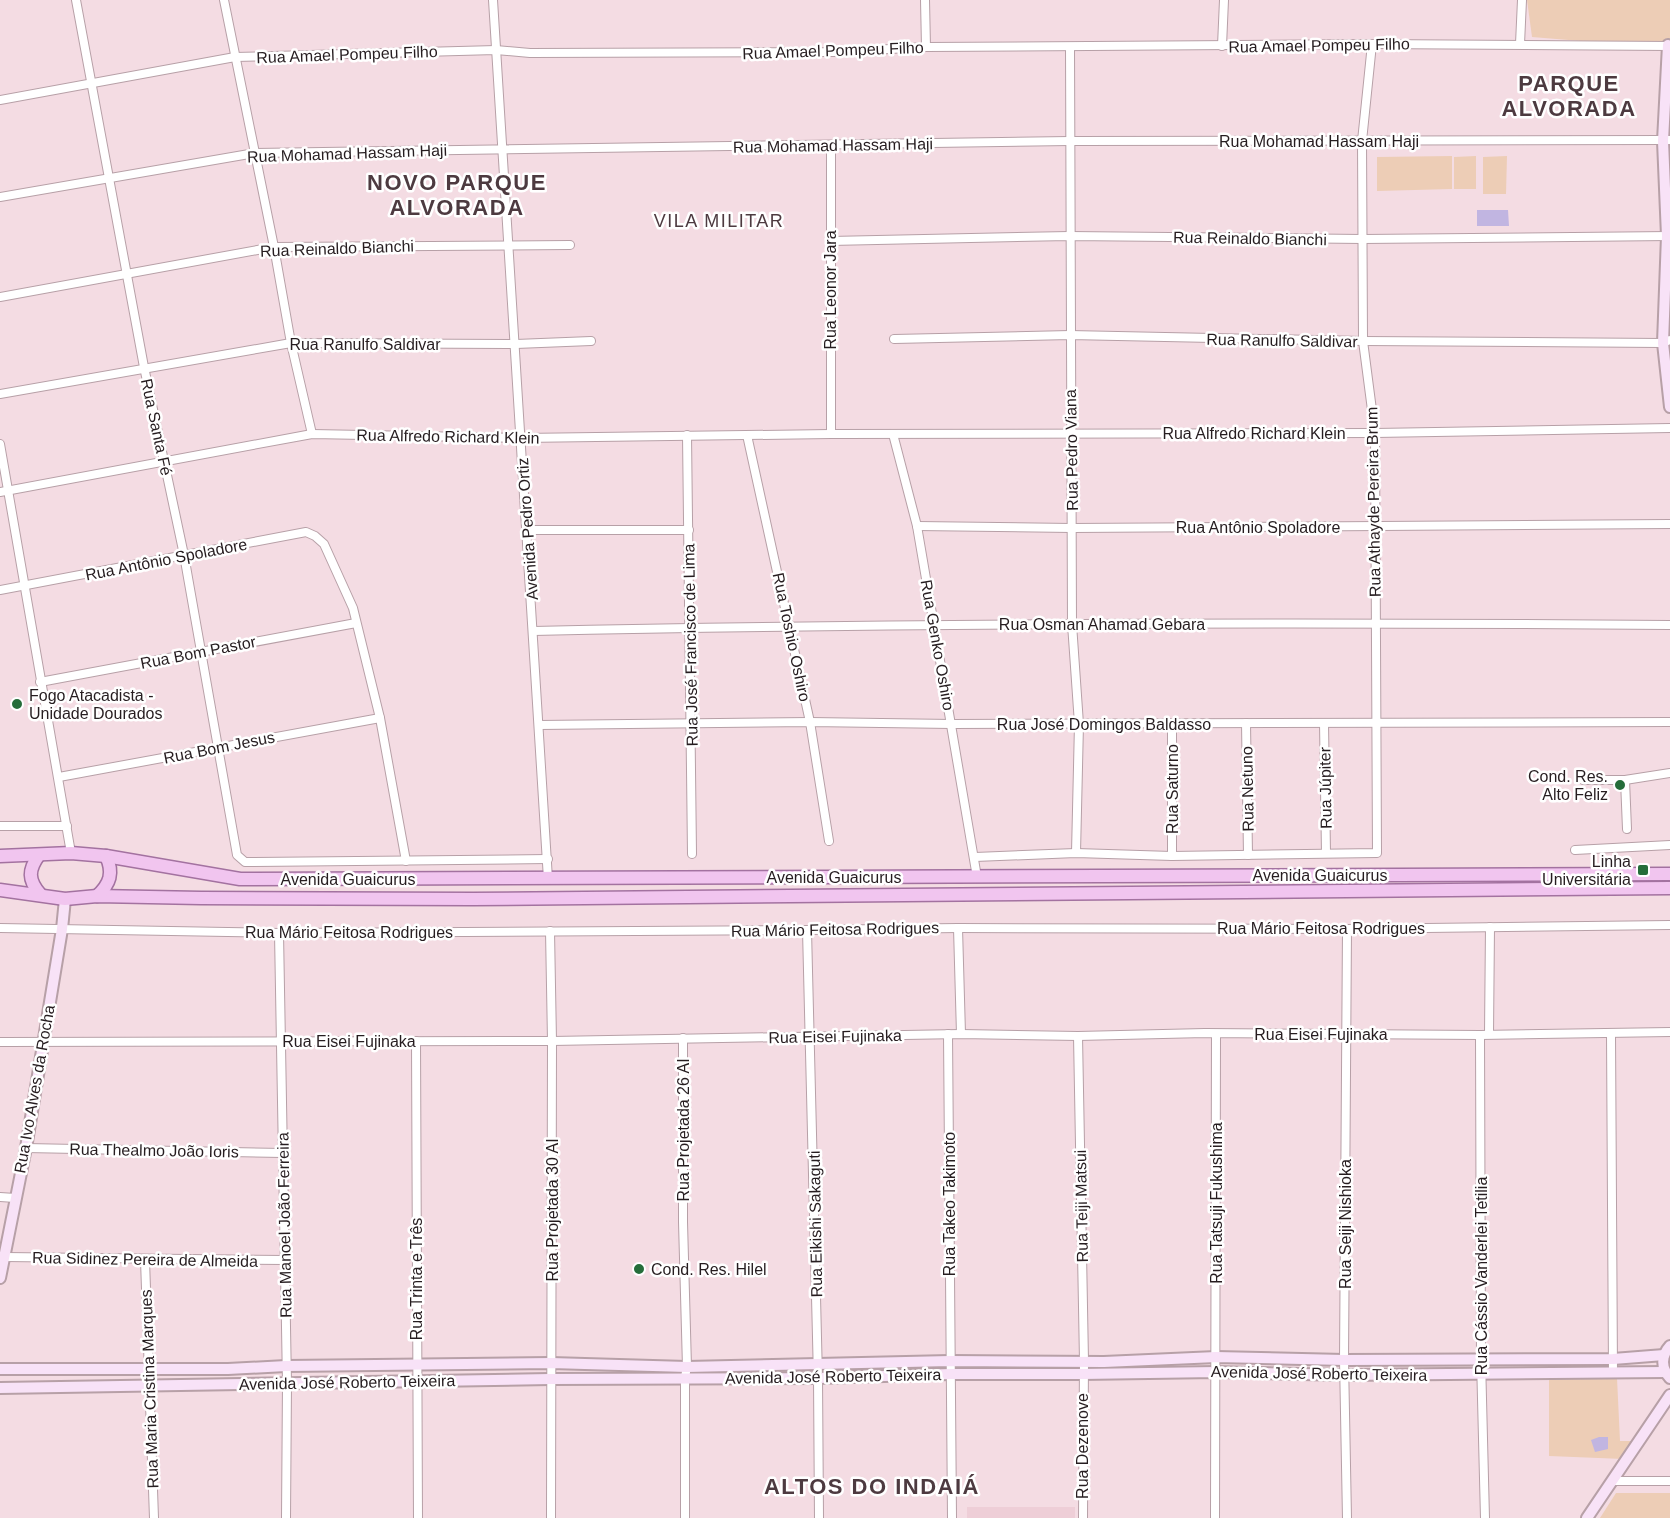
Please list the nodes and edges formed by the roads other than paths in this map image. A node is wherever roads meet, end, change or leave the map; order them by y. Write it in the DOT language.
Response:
graph roads {
  1 [pos="76,0"];
  2 [pos="224,0"];
  3 [pos="493,0"];
  4 [pos="925,0"];
  5 [pos="1224,0"];
  6 [pos="1522,0"];
  7 [pos="1371,44"];
  8 [pos="1520,44"];
  9 [pos="1669,45"];
  10 [pos="1222,46"];
  11 [pos="926,47"];
  12 [pos="1070,47"];
  13 [pos="496,50"];
  14 [pos="235,57"];
  15 [pos="92,83"];
  16 [pos="0,100"];
  17 [pos="1070,141"];
  18 [pos="1362,141"];
  19 [pos="1667,141"];
  20 [pos="831,146"];
  21 [pos="504,149"];
  22 [pos="255,153"];
  23 [pos="110,179"];
  24 [pos="0,197"];
  25 [pos="1069,236"];
  26 [pos="1669,236"];
  27 [pos="1363,239"];
  28 [pos="830,242"];
  29 [pos="570,245"];
  30 [pos="510,246"];
  31 [pos="274,247"];
  32 [pos="127,273"];
  33 [pos="0,297"];
  34 [pos="1070,335"];
  35 [pos="894,339"];
  36 [pos="591,340"];
  37 [pos="1363,341"];
  38 [pos="1667,342"];
  39 [pos="291,343"];
  40 [pos="516,344"];
  41 [pos="144,367"];
  42 [pos="0,394"];
  43 [pos="1670,407"];
  44 [pos="1670,428"];
  45 [pos="1072,433"];
  46 [pos="1375,433"];
  47 [pos="312,434"];
  48 [pos="831,434"];
  49 [pos="893,434"];
  50 [pos="687,435"];
  51 [pos="747,435"];
  52 [pos="522,438"];
  53 [pos="0,444"];
  54 [pos="165,461"];
  55 [pos="4,491"];
  56 [pos="1670,524"];
  57 [pos="917,526"];
  58 [pos="1375,527"];
  59 [pos="1072,528"];
  60 [pos="527,530"];
  61 [pos="689,530"];
  62 [pos="184,555"];
  63 [pos="26,585"];
  64 [pos="0,590"];
  65 [pos="356,623"];
  66 [pos="1375,623"];
  67 [pos="935,624"];
  68 [pos="1072,624"];
  69 [pos="1670,625"];
  70 [pos="790,626"];
  71 [pos="690,628"];
  72 [pos="533,631"];
  73 [pos="201,651"];
  74 [pos="40,682"];
  75 [pos="380,718"];
  76 [pos="692,722"];
  77 [pos="810,722"];
  78 [pos="1670,722"];
  79 [pos="1079,723"];
  80 [pos="1172,723"];
  81 [pos="1246,723"];
  82 [pos="1324,723"];
  83 [pos="1375,723"];
  84 [pos="539,724"];
  85 [pos="952,724"];
  86 [pos="217,747"];
  87 [pos="1670,773"];
  88 [pos="59,777"];
  89 [pos="1583,780"];
  90 [pos="1625,780"];
  91 [pos="0,826"];
  92 [pos="67,826"];
  93 [pos="1627,829"];
  94 [pos="829,841"];
  95 [pos="1670,845"];
  96 [pos="1575,850"];
  97 [pos="71,853"];
  98 [pos="1076,853"];
  99 [pos="1326,853"];
  100 [pos="693,854"];
  101 [pos="39,855"];
  102 [pos="1248,855"];
  103 [pos="0,856"];
  104 [pos="106,856"];
  105 [pos="1172,856"];
  106 [pos="975,857"];
  107 [pos="548,860"];
  108 [pos="406,861"];
  109 [pos="1670,873"];
  110 [pos="977,877"];
  111 [pos="548,879"];
  112 [pos="1670,888"];
  113 [pos="0,890"];
  114 [pos="40,894"];
  115 [pos="97,896"];
  116 [pos="65,899"];
  117 [pos="1670,925"];
  118 [pos="1490,927"];
  119 [pos="0,928"];
  120 [pos="958,928"];
  121 [pos="62,929"];
  122 [pos="1347,929"];
  123 [pos="807,930"];
  124 [pos="550,931"];
  125 [pos="279,933"];
  126 [pos="1670,1032"];
  127 [pos="948,1034"];
  128 [pos="961,1034"];
  129 [pos="1216,1034"];
  130 [pos="1346,1034"];
  131 [pos="1489,1034"];
  132 [pos="1611,1034"];
  133 [pos="1480,1035"];
  134 [pos="811,1036"];
  135 [pos="1078,1036"];
  136 [pos="683,1038"];
  137 [pos="281,1041"];
  138 [pos="416,1041"];
  139 [pos="552,1041"];
  140 [pos="0,1042"];
  141 [pos="42,1042"];
  142 [pos="26,1148"];
  143 [pos="283,1153"];
  144 [pos="0,1197"];
  145 [pos="15,1198"];
  146 [pos="4,1257"];
  147 [pos="145,1260"];
  148 [pos="286,1260"];
  149 [pos="0,1278"];
  150 [pos="1667,1351"];
  151 [pos="1216,1357"];
  152 [pos="1481,1359"];
  153 [pos="1613,1359"];
  154 [pos="1344,1360"];
  155 [pos="950,1361"];
  156 [pos="1084,1361"];
  157 [pos="551,1363"];
  158 [pos="817,1363"];
  159 [pos="286,1365"];
  160 [pos="416,1365"];
  161 [pos="0,1369"];
  162 [pos="148,1370"];
  163 [pos="1216,1371"];
  164 [pos="686,1372"];
  165 [pos="1613,1373"];
  166 [pos="951,1374"];
  167 [pos="1082,1374"];
  168 [pos="1482,1374"];
  169 [pos="1345,1375"];
  170 [pos="1668,1375"];
  171 [pos="818,1378"];
  172 [pos="550,1379"];
  173 [pos="416,1381"];
  174 [pos="288,1383"];
  175 [pos="149,1386"];
  176 [pos="0,1388"];
  177 [pos="1670,1395"];
  178 [pos="1670,1480"];
  179 [pos="1612,1482"];
  180 [pos="154,1518"];
  181 [pos="286,1518"];
  182 [pos="418,1518"];
  183 [pos="550,1518"];
  184 [pos="685,1518"];
  185 [pos="819,1518"];
  186 [pos="952,1518"];
  187 [pos="1083,1518"];
  188 [pos="1215,1518"];
  189 [pos="1347,1518"];
  190 [pos="1485,1518"];
  191 [pos="1587,1518"];
  1 -- 15 [label="street, Rua Santa Fé"];
  2 -- 14 [label="street"];
  3 -- 13 [label="street, Avenida Pedro Ortiz"];
  4 -- 11 [label="street"];
  5 -- 10 [label="street"];
  6 -- 8 [label="street"];
  7 -- 8 [label="street, Rua Amael Pompeu Filho"];
  7 -- 10 [label="street, Rua Amael Pompeu Filho"];
  7 -- 18 [label="street, Rua Athayde Pereira Brum"];
  8 -- 9 [label="street, Rua Amael Pompeu Filho"];
  9 -- 19 [label="street"];
  10 -- 12 [label="street, Rua Amael Pompeu Filho"];
  11 -- 12 [label="street, Rua Amael Pompeu Filho"];
  11 -- 13 [label="street, Rua Amael Pompeu Filho"];
  12 -- 17 [label="street, Rua Pedro Viana"];
  13 -- 14 [label="street, Rua Amael Pompeu Filho"];
  13 -- 21 [label="street, Avenida Pedro Ortiz"];
  14 -- 15 [label="street, Rua Amael Pompeu Filho"];
  14 -- 22 [label="street"];
  15 -- 16 [label="street, Rua Amael Pompeu Filho"];
  15 -- 23 [label="street, Rua Santa Fé"];
  17 -- 18 [label="street, Rua Mohamad Hassam Haji"];
  17 -- 20 [label="street, Rua Mohamad Hassam Haji"];
  17 -- 25 [label="street, Rua Pedro Viana"];
  18 -- 19 [label="street, Rua Mohamad Hassam Haji"];
  18 -- 27 [label="street, Rua Athayde Pereira Brum"];
  19 -- 26 [label="street"];
  20 -- 21 [label="street, Rua Mohamad Hassam Haji"];
  20 -- 28 [label="street, Rua Leonor Jara"];
  21 -- 22 [label="street, Rua Mohamad Hassam Haji"];
  21 -- 30 [label="street, Avenida Pedro Ortiz"];
  22 -- 23 [label="street, Rua Mohamad Hassam Haji"];
  22 -- 31 [label="street"];
  23 -- 24 [label="street, Rua Mohamad Hassam Haji"];
  23 -- 32 [label="street, Rua Santa Fé"];
  25 -- 27 [label="street, Rua Reinaldo Bianchi"];
  25 -- 28 [label="street, Rua Reinaldo Bianchi"];
  25 -- 34 [label="street, Rua Pedro Viana"];
  26 -- 27 [label="street, Rua Reinaldo Bianchi"];
  26 -- 38 [label="street"];
  27 -- 37 [label="street, Rua Athayde Pereira Brum"];
  28 -- 48 [label="street, Rua Leonor Jara"];
  29 -- 30 [label="street, Rua Reinaldo Bianchi"];
  30 -- 31 [label="street, Rua Reinaldo Bianchi"];
  30 -- 40 [label="street, Avenida Pedro Ortiz"];
  31 -- 32 [label="street, Rua Reinaldo Bianchi"];
  31 -- 39 [label="street"];
  32 -- 33 [label="street, Rua Reinaldo Bianchi"];
  32 -- 41 [label="street, Rua Santa Fé"];
  34 -- 35 [label="street, Rua Ranulfo Saldivar"];
  34 -- 37 [label="street, Rua Ranulfo Saldivar"];
  34 -- 45 [label="street, Rua Pedro Viana"];
  36 -- 40 [label="street, Rua Ranulfo Saldivar"];
  37 -- 38 [label="street, Rua Ranulfo Saldivar"];
  37 -- 46 [label="street, Rua Athayde Pereira Brum"];
  38 -- 43 [label="street"];
  39 -- 40 [label="street, Rua Ranulfo Saldivar"];
  39 -- 41 [label="street, Rua Ranulfo Saldivar"];
  39 -- 47 [label="street"];
  40 -- 52 [label="street, Avenida Pedro Ortiz"];
  41 -- 42 [label="street, Rua Ranulfo Saldivar"];
  41 -- 54 [label="street, Rua Santa Fé"];
  44 -- 46 [label="street, Rua Alfredo Richard Klein"];
  45 -- 46 [label="street, Rua Alfredo Richard Klein"];
  45 -- 49 [label="street, Rua Alfredo Richard Klein"];
  45 -- 59 [label="street, Rua Pedro Viana"];
  46 -- 58 [label="street, Rua Athayde Pereira Brum"];
  47 -- 52 [label="street, Rua Alfredo Richard Klein"];
  47 -- 54 [label="street, Rua Alfredo Richard Klein"];
  48 -- 49 [label="street, Rua Alfredo Richard Klein"];
  48 -- 51 [label="street, Rua Alfredo Richard Klein"];
  49 -- 57 [label="street, Rua Genko Oshiro"];
  50 -- 51 [label="street, Rua Alfredo Richard Klein"];
  50 -- 52 [label="street, Rua Alfredo Richard Klein"];
  50 -- 61 [label="street, Rua José Francisco de Lima"];
  51 -- 70 [label="street, Rua Toshio Oshiro"];
  52 -- 60 [label="street, Avenida Pedro Ortiz"];
  53 -- 55 [label="street"];
  54 -- 55 [label="street, Rua Alfredo Richard Klein"];
  54 -- 62 [label="street, Rua Santa Fé"];
  55 -- 63 [label="street"];
  56 -- 58 [label="street, Rua Antônio Spoladore"];
  57 -- 59 [label="street, Rua Antônio Spoladore"];
  57 -- 67 [label="street, Rua Genko Oshiro"];
  58 -- 59 [label="street, Rua Antônio Spoladore"];
  58 -- 66 [label="street, Rua Athayde Pereira Brum"];
  59 -- 68 [label="street, Rua Pedro Viana"];
  60 -- 61 [label="street"];
  60 -- 72 [label="street, Avenida Pedro Ortiz"];
  61 -- 71 [label="street, Rua José Francisco de Lima"];
  62 -- 63 [label="street, Rua Antônio Spoladore"];
  62 -- 65 [label="street, Rua Antônio Spoladore"];
  62 -- 73 [label="street, Rua Santa Fé"];
  63 -- 64 [label="street, Rua Antônio Spoladore"];
  63 -- 74 [label="street"];
  65 -- 73 [label="street, Rua Bom Pastor"];
  65 -- 75 [label="street"];
  66 -- 68 [label="street, Rua Osman Ahamad Gebara"];
  66 -- 69 [label="street, Rua Osman Ahamad Gebara"];
  66 -- 83 [label="street, Rua Athayde Pereira Brum"];
  67 -- 68 [label="street, Rua Osman Ahamad Gebara"];
  67 -- 70 [label="street, Rua Osman Ahamad Gebara"];
  67 -- 85 [label="street, Rua Genko Oshiro"];
  68 -- 79 [label="street, Rua Pedro Viana"];
  70 -- 71 [label="street, Rua Osman Ahamad Gebara"];
  70 -- 77 [label="street, Rua Toshio Oshiro"];
  71 -- 72 [label="street, Rua Osman Ahamad Gebara"];
  71 -- 76 [label="street, Rua José Francisco de Lima"];
  72 -- 84 [label="street, Avenida Pedro Ortiz"];
  73 -- 74 [label="street, Rua Bom Pastor"];
  73 -- 86 [label="street, Rua Santa Fé"];
  74 -- 88 [label="street"];
  75 -- 86 [label="street, Rua Bom Jesus"];
  75 -- 108 [label="street"];
  76 -- 77 [label="street, Rua José Domingos Baldasso"];
  76 -- 84 [label="street, Rua José Domingos Baldasso"];
  76 -- 100 [label="street, Rua José Francisco de Lima"];
  77 -- 85 [label="street, Rua José Domingos Baldasso"];
  77 -- 94 [label="street, Rua Toshio Oshiro"];
  78 -- 83 [label="street, Rua José Domingos Baldasso"];
  79 -- 80 [label="street, Rua José Domingos Baldasso"];
  79 -- 85 [label="street, Rua José Domingos Baldasso"];
  79 -- 98 [label="street, Rua Pedro Viana"];
  80 -- 81 [label="street, Rua José Domingos Baldasso"];
  80 -- 105 [label="street, Rua Saturno"];
  81 -- 82 [label="street, Rua José Domingos Baldasso"];
  81 -- 102 [label="street, Rua Netuno"];
  82 -- 83 [label="street, Rua José Domingos Baldasso"];
  82 -- 99 [label="street, Rua Júpiter"];
  83 -- 99 [label="street, Rua Athayde Pereira Brum"];
  84 -- 107 [label="street, Avenida Pedro Ortiz"];
  85 -- 106 [label="street, Rua Genko Oshiro"];
  86 -- 88 [label="street, Rua Bom Jesus"];
  86 -- 108 [label="street, Rua Santa Fé"];
  87 -- 90 [label="street"];
  88 -- 92 [label="street"];
  89 -- 90 [label="street"];
  90 -- 93 [label="street"];
  91 -- 92 [label="street"];
  92 -- 97 [label="street"];
  95 -- 96 [label="street"];
  97 -- 101 [label="main road, Avenida Guaicurus"];
  97 -- 104 [label="main road, Avenida Guaicurus"];
  98 -- 105 [label="street"];
  98 -- 106 [label="street"];
  99 -- 102 [label="street"];
  101 -- 103 [label="main road, Avenida Guaicurus"];
  101 -- 114 [label="main road"];
  102 -- 105 [label="street"];
  104 -- 111 [label="main road, Avenida Guaicurus"];
  104 -- 115 [label="main road"];
  106 -- 110 [label="street, Rua Genko Oshiro"];
  107 -- 108 [label="street"];
  107 -- 111 [label="street, Avenida Pedro Ortiz"];
  109 -- 110 [label="main road, Avenida Guaicurus"];
  110 -- 111 [label="main road, Avenida Guaicurus"];
  112 -- 115 [label="main road, Avenida Guaicurus"];
  113 -- 114 [label="main road, Avenida Guaicurus"];
  114 -- 116 [label="main road, Avenida Guaicurus"];
  115 -- 116 [label="main road, Avenida Guaicurus"];
  116 -- 121 [label="street, Rua Ivo Alves da Rocha"];
  117 -- 118 [label="street, Rua Mário Feitosa Rodrigues"];
  118 -- 122 [label="street, Rua Mário Feitosa Rodrigues"];
  118 -- 131 [label="street"];
  119 -- 121 [label="street, Rua Mário Feitosa Rodrigues"];
  120 -- 122 [label="street, Rua Mário Feitosa Rodrigues"];
  120 -- 123 [label="street, Rua Mário Feitosa Rodrigues"];
  120 -- 128 [label="street"];
  121 -- 125 [label="street, Rua Mário Feitosa Rodrigues"];
  121 -- 141 [label="street, Rua Ivo Alves da Rocha"];
  122 -- 130 [label="street, Rua Seiji Nishioka"];
  123 -- 124 [label="street, Rua Mário Feitosa Rodrigues"];
  123 -- 134 [label="street, Rua Eikishi Sakaguti"];
  124 -- 125 [label="street, Rua Mário Feitosa Rodrigues"];
  124 -- 139 [label="street, Rua Projetada 30 AI"];
  125 -- 137 [label="street, Rua Manoel João Ferreira"];
  126 -- 132 [label="street, Rua Eisei Fujinaka"];
  127 -- 128 [label="street, Rua Eisei Fujinaka"];
  127 -- 134 [label="street, Rua Eisei Fujinaka"];
  127 -- 155 [label="street, Rua Takeo Takimoto"];
  128 -- 135 [label="street, Rua Eisei Fujinaka"];
  129 -- 130 [label="street, Rua Eisei Fujinaka"];
  129 -- 135 [label="street, Rua Eisei Fujinaka"];
  129 -- 151 [label="street, Rua Tatsuji Fukushima"];
  130 -- 133 [label="street, Rua Eisei Fujinaka"];
  130 -- 154 [label="street, Rua Seiji Nishioka"];
  131 -- 132 [label="street, Rua Eisei Fujinaka"];
  131 -- 133 [label="street, Rua Eisei Fujinaka"];
  132 -- 153 [label="street"];
  133 -- 152 [label="street, Rua Cássio Vanderlei Tetilia"];
  134 -- 136 [label="street, Rua Eisei Fujinaka"];
  134 -- 158 [label="street, Rua Eikishi Sakaguti"];
  135 -- 156 [label="street, Rua Teiji Matsui"];
  136 -- 139 [label="street, Rua Eisei Fujinaka"];
  136 -- 164 [label="street, Rua Projetada 26 AI"];
  137 -- 138 [label="street, Rua Eisei Fujinaka"];
  137 -- 141 [label="street, Rua Eisei Fujinaka"];
  137 -- 143 [label="street, Rua Manoel João Ferreira"];
  138 -- 139 [label="street, Rua Eisei Fujinaka"];
  138 -- 160 [label="street, Rua Trinta e Três"];
  139 -- 157 [label="street, Rua Projetada 30 AI"];
  140 -- 141 [label="street, Rua Eisei Fujinaka"];
  141 -- 142 [label="street, Rua Ivo Alves da Rocha"];
  142 -- 143 [label="street, Rua Thealmo João Ioris"];
  142 -- 145 [label="street, Rua Ivo Alves da Rocha"];
  143 -- 148 [label="street, Rua Manoel João Ferreira"];
  144 -- 145 [label="street"];
  145 -- 146 [label="street, Rua Ivo Alves da Rocha"];
  146 -- 147 [label="street, Rua Sidinez Pereira de Almeida"];
  146 -- 149 [label="street, Rua Ivo Alves da Rocha"];
  147 -- 148 [label="street, Rua Sidinez Pereira de Almeida"];
  147 -- 162 [label="street, Rua Maria Cristina Marques"];
  148 -- 159 [label="street, Rua Manoel João Ferreira"];
  150 -- 153 [label="street, Avenida José Roberto Teixeira"];
  150 -- 170 [label="street, Avenida José Roberto Teixeira"];
  151 -- 154 [label="street, Avenida José Roberto Teixeira"];
  151 -- 156 [label="street, Avenida José Roberto Teixeira"];
  151 -- 163 [label="street, Rua Tatsuji Fukushima"];
  152 -- 153 [label="street, Avenida José Roberto Teixeira"];
  152 -- 154 [label="street, Avenida José Roberto Teixeira"];
  152 -- 168 [label="street, Rua Cássio Vanderlei Tetilia"];
  153 -- 165 [label="street"];
  154 -- 169 [label="street, Rua Seiji Nishioka"];
  155 -- 156 [label="street, Avenida José Roberto Teixeira"];
  155 -- 158 [label="street, Avenida José Roberto Teixeira"];
  155 -- 166 [label="street, Rua Takeo Takimoto"];
  156 -- 167 [label="street, Rua Teiji Matsui"];
  157 -- 160 [label="street, Avenida José Roberto Teixeira"];
  157 -- 164 [label="street, Avenida José Roberto Teixeira"];
  157 -- 172 [label="street, Rua Projetada 30 AI"];
  158 -- 164 [label="street, Avenida José Roberto Teixeira"];
  158 -- 171 [label="street, Rua Eikishi Sakaguti"];
  159 -- 160 [label="street, Avenida José Roberto Teixeira"];
  159 -- 162 [label="street, Avenida José Roberto Teixeira"];
  159 -- 174 [label="street, Rua Manoel João Ferreira"];
  160 -- 173 [label="street, Rua Trinta e Três"];
  161 -- 162 [label="street, Avenida José Roberto Teixeira"];
  162 -- 175 [label="street, Rua Maria Cristina Marques"];
  163 -- 167 [label="street, Avenida José Roberto Teixeira"];
  163 -- 169 [label="street, Avenida José Roberto Teixeira"];
  163 -- 188 [label="street, Rua Tatsuji Fukushima"];
  164 -- 171 [label="street, Avenida José Roberto Teixeira"];
  164 -- 172 [label="street, Avenida José Roberto Teixeira"];
  164 -- 184 [label="street, Rua Projetada 26 AI"];
  165 -- 168 [label="street, Avenida José Roberto Teixeira"];
  165 -- 170 [label="street, Avenida José Roberto Teixeira"];
  166 -- 167 [label="street, Avenida José Roberto Teixeira"];
  166 -- 171 [label="street, Avenida José Roberto Teixeira"];
  166 -- 186 [label="street, Rua Takeo Takimoto"];
  167 -- 187 [label="street, Rua Dezenove"];
  168 -- 169 [label="street, Avenida José Roberto Teixeira"];
  168 -- 190 [label="street, Rua Cássio Vanderlei Tetilia"];
  169 -- 189 [label="street, Rua Seiji Nishioka"];
  171 -- 185 [label="street, Rua Eikishi Sakaguti"];
  172 -- 173 [label="street, Avenida José Roberto Teixeira"];
  172 -- 183 [label="street, Rua Projetada 30 AI"];
  173 -- 174 [label="street, Avenida José Roberto Teixeira"];
  173 -- 182 [label="street, Rua Trinta e Três"];
  174 -- 175 [label="street, Avenida José Roberto Teixeira"];
  174 -- 181 [label="street, Rua Manoel João Ferreira"];
  175 -- 176 [label="street, Avenida José Roberto Teixeira"];
  175 -- 180 [label="street, Rua Maria Cristina Marques"];
  177 -- 179 [label="street"];
  178 -- 179 [label="street"];
  179 -- 191 [label="street"];
}
